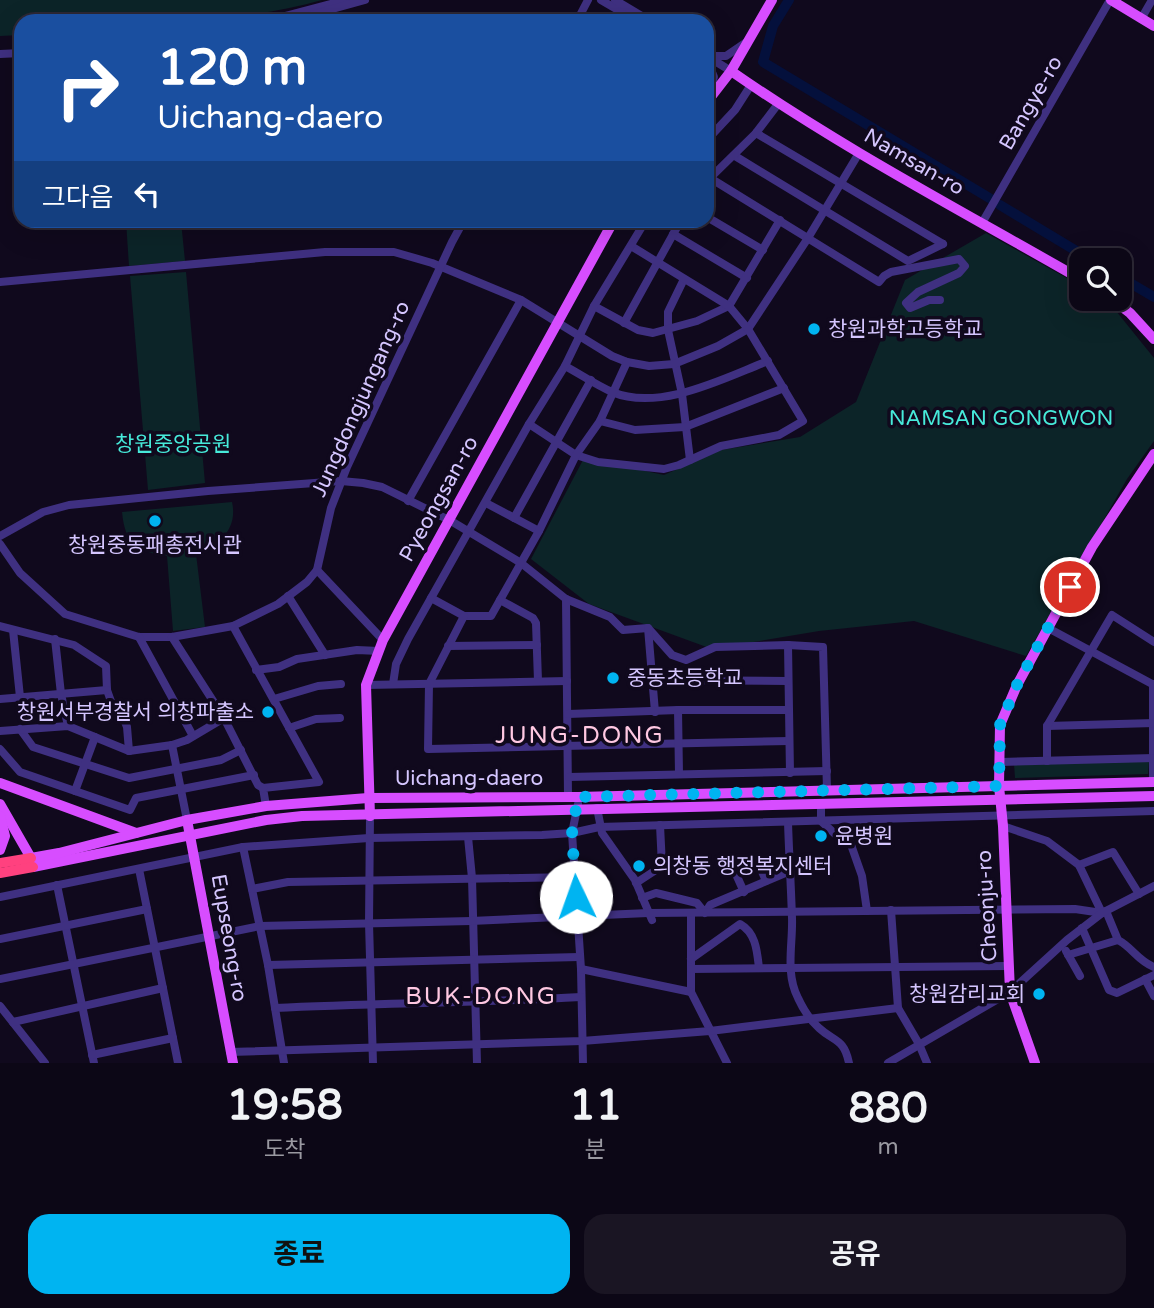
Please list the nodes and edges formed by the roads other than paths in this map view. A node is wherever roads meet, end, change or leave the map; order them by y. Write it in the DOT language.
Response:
graph roads {
  1 [pos="346,0"];
  2 [pos="365,0"];
  3 [pos="601,0"];
  4 [pos="615,0"];
  5 [pos="772,0"];
  6 [pos="1110,0"];
  7 [pos="1152,0"];
  8 [pos="293,14"];
  9 [pos="314,14"];
  10 [pos="625,14"];
  11 [pos="638,14"];
  12 [pos="1141,19"];
  13 [pos="1154,26"];
  14 [pos="750,39"];
  15 [pos="714,58"];
  16 [pos="714,62"];
  17 [pos="731,71"];
  18 [pos="751,85"];
  19 [pos="714,91"];
  20 [pos="778,104"];
  21 [pos="714,132"];
  22 [pos="756,133"];
  23 [pos="859,153"];
  24 [pos="735,156"];
  25 [pos="714,175"];
  26 [pos="714,183"];
  27 [pos="841,184"];
  28 [pos="825,211"];
  29 [pos="780,220"];
  30 [pos="714,221"];
  31 [pos="982,223"];
  32 [pos="460,228"];
  33 [pos="609,228"];
  34 [pos="641,228"];
  35 [pos="676,228"];
  36 [pos="673,234"];
  37 [pos="808,238"];
  38 [pos="631,246"];
  39 [pos="763,250"];
  40 [pos="657,263"];
  41 [pos="441,266"];
  42 [pos="1069,273"];
  43 [pos="747,278"];
  44 [pos="684,279"];
  45 [pos="0,282"];
  46 [pos="521,300"];
  47 [pos="940,300"];
  48 [pos="594,306"];
  49 [pos="729,306"];
  50 [pos="1127,311"];
  51 [pos="556,323"];
  52 [pos="624,323"];
  53 [pos="748,328"];
  54 [pos="668,330"];
  55 [pos="580,335"];
  56 [pos="1154,339"];
  57 [pos="768,361"];
  58 [pos="627,362"];
  59 [pos="674,364"];
  60 [pos="565,366"];
  61 [pos="592,380"];
  62 [pos="784,388"];
  63 [pos="614,393"];
  64 [pos="682,394"];
  65 [pos="600,421"];
  66 [pos="529,424"];
  67 [pos="685,427"];
  68 [pos="556,440"];
  69 [pos="1154,454"];
  70 [pos="576,455"];
  71 [pos="690,460"];
  72 [pos="341,481"];
  73 [pos="408,501"];
  74 [pos="486,503"];
  75 [pos="514,518"];
  76 [pos="451,521"];
  77 [pos="539,531"];
  78 [pos="469,532"];
  79 [pos="0,536"];
  80 [pos="0,544"];
  81 [pos="521,563"];
  82 [pos="317,569"];
  83 [pos="288,596"];
  84 [pos="431,598"];
  85 [pos="566,599"];
  86 [pos="500,600"];
  87 [pos="464,616"];
  88 [pos="0,626"];
  89 [pos="233,626"];
  90 [pos="648,628"];
  91 [pos="1048,628"];
  92 [pos="13,630"];
  93 [pos="172,637"];
  94 [pos="139,638"];
  95 [pos="55,639"];
  96 [pos="383,640"];
  97 [pos="1154,642"];
  98 [pos="537,645"];
  99 [pos="788,645"];
  100 [pos="448,646"];
  101 [pos="379,651"];
  102 [pos="1091,651"];
  103 [pos="325,655"];
  104 [pos="257,670"];
  105 [pos="651,680"];
  106 [pos="538,681"];
  107 [pos="567,681"];
  108 [pos="788,681"];
  109 [pos="341,684"];
  110 [pos="393,684"];
  111 [pos="429,684"];
  112 [pos="1153,684"];
  113 [pos="366,685"];
  114 [pos="107,690"];
  115 [pos="61,694"];
  116 [pos="20,697"];
  117 [pos="0,699"];
  118 [pos="274,699"];
  119 [pos="678,710"];
  120 [pos="788,710"];
  121 [pos="654,712"];
  122 [pos="568,714"];
  123 [pos="224,718"];
  124 [pos="340,718"];
  125 [pos="1153,723"];
  126 [pos="68,726"];
  127 [pos="1047,726"];
  128 [pos="289,728"];
  129 [pos="20,729"];
  130 [pos="0,731"];
  131 [pos="193,736"];
  132 [pos="95,737"];
  133 [pos="789,741"];
  134 [pos="680,744"];
  135 [pos="172,745"];
  136 [pos="569,747"];
  137 [pos="0,748"];
  138 [pos="241,750"];
  139 [pos="130,751"];
  140 [pos="1153,758"];
  141 [pos="1047,761"];
  142 [pos="1000,762"];
  143 [pos="85,765"];
  144 [pos="177,769"];
  145 [pos="827,771"];
  146 [pos="790,773"];
  147 [pos="679,774"];
  148 [pos="254,775"];
  149 [pos="569,777"];
  150 [pos="1154,782"];
  151 [pos="0,783"];
  152 [pos="999,786"];
  153 [pos="263,788"];
  154 [pos="181,789"];
  155 [pos="827,790"];
  156 [pos="75,792"];
  157 [pos="1154,796"];
  158 [pos="573,797"];
  159 [pos="368,798"];
  160 [pos="999,800"];
  161 [pos="0,804"];
  162 [pos="821,804"];
  163 [pos="266,806"];
  164 [pos="597,808"];
  165 [pos="578,810"];
  166 [pos="1154,811"];
  167 [pos="1001,814"];
  168 [pos="0,816"];
  169 [pos="370,816"];
  170 [pos="187,820"];
  171 [pos="788,821"];
  172 [pos="821,821"];
  173 [pos="660,825"];
  174 [pos="1003,826"];
  175 [pos="599,827"];
  176 [pos="572,833"];
  177 [pos="136,834"];
  178 [pos="190,836"];
  179 [pos="468,837"];
  180 [pos="369,838"];
  181 [pos="243,847"];
  182 [pos="0,850"];
  183 [pos="194,857"];
  184 [pos="757,860"];
  185 [pos="32,862"];
  186 [pos="0,863"];
  187 [pos="1079,865"];
  188 [pos="139,869"];
  189 [pos="790,871"];
  190 [pos="735,872"];
  191 [pos="0,873"];
  192 [pos="574,877"];
  193 [pos="472,878"];
  194 [pos="369,880"];
  195 [pos="766,881"];
  196 [pos="636,883"];
  197 [pos="57,885"];
  198 [pos="1154,886"];
  199 [pos="252,890"];
  200 [pos="744,892"];
  201 [pos="1139,894"];
  202 [pos="0,897"];
  203 [pos="642,898"];
  204 [pos="147,909"];
  205 [pos="1005,909"];
  206 [pos="891,910"];
  207 [pos="867,911"];
  208 [pos="1104,912"];
  209 [pos="691,913"];
  210 [pos="705,913"];
  211 [pos="792,913"];
  212 [pos="577,916"];
  213 [pos="650,917"];
  214 [pos="471,921"];
  215 [pos="369,923"];
  216 [pos="66,926"];
  217 [pos="260,926"];
  218 [pos="1082,928"];
  219 [pos="209,936"];
  220 [pos="0,939"];
  221 [pos="1118,940"];
  222 [pos="1062,944"];
  223 [pos="155,946"];
  224 [pos="1092,950"];
  225 [pos="1068,955"];
  226 [pos="579,957"];
  227 [pos="691,958"];
  228 [pos="473,961"];
  229 [pos="370,963"];
  230 [pos="74,964"];
  231 [pos="268,965"];
  232 [pos="1009,966"];
  233 [pos="790,967"];
  234 [pos="1154,967"];
  235 [pos="760,968"];
  236 [pos="895,968"];
  237 [pos="580,969"];
  238 [pos="691,969"];
  239 [pos="1154,975"];
  240 [pos="1080,976"];
  241 [pos="0,979"];
  242 [pos="1145,979"];
  243 [pos="163,988"];
  244 [pos="691,992"];
  245 [pos="1010,992"];
  246 [pos="1154,996"];
  247 [pos="581,998"];
  248 [pos="371,1003"];
  249 [pos="474,1003"];
  250 [pos="82,1005"];
  251 [pos="0,1006"];
  252 [pos="275,1007"];
  253 [pos="898,1008"];
  254 [pos="810,1018"];
  255 [pos="13,1022"];
  256 [pos="710,1031"];
  257 [pos="173,1038"];
  258 [pos="582,1041"];
  259 [pos="475,1044"];
  260 [pos="919,1044"];
  261 [pos="372,1048"];
  262 [pos="281,1050"];
  263 [pos="230,1052"];
  264 [pos="93,1059"];
  265 [pos="45,1063"];
  266 [pos="178,1063"];
  267 [pos="233,1063"];
  268 [pos="284,1063"];
  269 [pos="373,1063"];
  270 [pos="477,1063"];
  271 [pos="583,1063"];
  272 [pos="727,1063"];
  273 [pos="849,1063"];
  274 [pos="888,1063"];
  275 [pos="927,1063"];
  276 [pos="1035,1063"];
  1 -- 8 [label="street"];
  2 -- 9 [label="street"];
  3 -- 10 [label="street"];
  4 -- 11 [label="street"];
  5 -- 14 [label="main road"];
  6 -- 12 [label="main road"];
  6 -- 31 [label="street, Bangye-ro"];
  7 -- 12 [label="street"];
  12 -- 13 [label="main road"];
  14 -- 15 [label="street"];
  14 -- 17 [label="main road"];
  16 -- 17 [label="street"];
  17 -- 18 [label="main road, Namsan-ro"];
  17 -- 19 [label="main road"];
  18 -- 20 [label="main road, Namsan-ro"];
  18 -- 21 [label="street"];
  20 -- 22 [label="street"];
  20 -- 23 [label="main road, Namsan-ro"];
  22 -- 24 [label="street"];
  22 -- 27 [label="street"];
  23 -- 27 [label="street"];
  23 -- 31 [label="main road, Namsan-ro"];
  24 -- 25 [label="street"];
  24 -- 28 [label="street"];
  26 -- 29 [label="street"];
  27 -- 28 [label="street"];
  27 -- 28 [label="street"];
  28 -- 37 [label="street"];
  29 -- 37 [label="street"];
  29 -- 39 [label="street"];
  30 -- 39 [label="street"];
  31 -- 42 [label="main road, Namsan-ro"];
  32 -- 41 [label="street, Jungdongjungang-ro"];
  33 -- 51 [label="main road, Pyeongsan-ro"];
  34 -- 38 [label="street"];
  35 -- 36 [label="street"];
  36 -- 40 [label="street"];
  36 -- 43 [label="street"];
  37 -- 47 [label="street"];
  37 -- 53 [label="street"];
  38 -- 40 [label="street"];
  38 -- 48 [label="street"];
  39 -- 43 [label="street"];
  40 -- 44 [label="street"];
  40 -- 52 [label="street"];
  41 -- 45 [label="street"];
  41 -- 46 [label="street"];
  41 -- 72 [label="street, Jungdongjungang-ro"];
  43 -- 49 [label="street"];
  44 -- 49 [label="street"];
  44 -- 54 [label="street"];
  46 -- 51 [label="street"];
  46 -- 73 [label="street"];
  48 -- 52 [label="street"];
  48 -- 55 [label="street"];
  49 -- 53 [label="street"];
  49 -- 54 [label="street"];
  50 -- 56 [label="main road"];
  51 -- 55 [label="street"];
  51 -- 76 [label="main road, Pyeongsan-ro"];
  52 -- 54 [label="street"];
  53 -- 57 [label="street"];
  53 -- 59 [label="street"];
  54 -- 59 [label="street"];
  55 -- 58 [label="street"];
  55 -- 60 [label="street"];
  57 -- 62 [label="street"];
  57 -- 64 [label="street"];
  58 -- 59 [label="street"];
  58 -- 63 [label="street"];
  59 -- 64 [label="street"];
  60 -- 61 [label="street"];
  60 -- 66 [label="street"];
  61 -- 63 [label="street"];
  61 -- 68 [label="street"];
  62 -- 67 [label="street"];
  62 -- 71 [label="street"];
  63 -- 64 [label="street"];
  63 -- 65 [label="street"];
  64 -- 67 [label="street"];
  65 -- 67 [label="street"];
  65 -- 70 [label="street"];
  66 -- 68 [label="street"];
  66 -- 74 [label="street"];
  67 -- 71 [label="street"];
  68 -- 70 [label="street"];
  68 -- 75 [label="street"];
  69 -- 91 [label="main road, Cheonju-ro"];
  70 -- 71 [label="street"];
  70 -- 77 [label="street"];
  72 -- 73 [label="street"];
  72 -- 79 [label="street"];
  72 -- 82 [label="street, Jungdongjungang-ro"];
  73 -- 76 [label="street"];
  74 -- 75 [label="street"];
  74 -- 78 [label="street"];
  75 -- 77 [label="street"];
  76 -- 78 [label="street"];
  76 -- 96 [label="main road, Pyeongsan-ro"];
  77 -- 81 [label="street"];
  78 -- 81 [label="street"];
  78 -- 84 [label="street"];
  80 -- 94 [label="street"];
  81 -- 85 [label="street"];
  81 -- 86 [label="street"];
  82 -- 83 [label="street"];
  82 -- 96 [label="street"];
  83 -- 89 [label="street"];
  83 -- 103 [label="street"];
  84 -- 87 [label="street"];
  84 -- 110 [label="street"];
  85 -- 90 [label="street"];
  85 -- 107 [label="street"];
  86 -- 87 [label="street"];
  86 -- 98 [label="street"];
  87 -- 100 [label="street"];
  88 -- 92 [label="street"];
  89 -- 93 [label="street"];
  89 -- 104 [label="street"];
  90 -- 99 [label="street"];
  90 -- 105 [label="street"];
  91 -- 102 [label="street"];
  91 -- 142 [label="main road, Cheonju-ro"];
  92 -- 95 [label="street"];
  92 -- 116 [label="street"];
  93 -- 94 [label="street"];
  93 -- 123 [label="street"];
  94 -- 131 [label="street"];
  95 -- 114 [label="street"];
  95 -- 115 [label="street"];
  96 -- 101 [label="main road, Pyeongsan-ro"];
  97 -- 102 [label="street"];
  98 -- 100 [label="street"];
  98 -- 106 [label="street"];
  99 -- 108 [label="street"];
  99 -- 145 [label="street"];
  100 -- 111 [label="street"];
  101 -- 103 [label="street"];
  101 -- 113 [label="main road, Pyeongsan-ro"];
  102 -- 112 [label="street"];
  102 -- 127 [label="street"];
  103 -- 104 [label="street"];
  104 -- 118 [label="street"];
  105 -- 108 [label="street"];
  105 -- 121 [label="street"];
  106 -- 107 [label="street"];
  106 -- 111 [label="street"];
  107 -- 122 [label="street"];
  108 -- 120 [label="street"];
  109 -- 118 [label="street"];
  110 -- 111 [label="street"];
  110 -- 113 [label="street"];
  111 -- 136 [label="street"];
  112 -- 125 [label="street"];
  113 -- 159 [label="main road, Pyeongsan-ro"];
  114 -- 115 [label="street"];
  114 -- 139 [label="street"];
  115 -- 116 [label="street"];
  115 -- 126 [label="street"];
  116 -- 117 [label="street"];
  118 -- 128 [label="street"];
  119 -- 120 [label="street"];
  119 -- 121 [label="street"];
  119 -- 134 [label="street"];
  120 -- 133 [label="street"];
  121 -- 122 [label="street"];
  122 -- 136 [label="street"];
  123 -- 131 [label="street"];
  123 -- 138 [label="street"];
  124 -- 128 [label="street"];
  125 -- 127 [label="street"];
  125 -- 140 [label="street"];
  126 -- 129 [label="street"];
  126 -- 132 [label="street"];
  127 -- 141 [label="street"];
  128 -- 153 [label="street"];
  129 -- 130 [label="street"];
  129 -- 143 [label="street"];
  131 -- 135 [label="street"];
  132 -- 139 [label="street"];
  132 -- 143 [label="street"];
  133 -- 134 [label="street"];
  133 -- 146 [label="street"];
  134 -- 136 [label="street"];
  134 -- 147 [label="street"];
  135 -- 139 [label="street"];
  135 -- 144 [label="street"];
  136 -- 149 [label="street"];
  137 -- 156 [label="street"];
  138 -- 144 [label="street"];
  138 -- 148 [label="street"];
  140 -- 141 [label="street"];
  140 -- 150 [label="street"];
  141 -- 142 [label="street"];
  142 -- 152 [label="main road, Cheonju-ro"];
  143 -- 144 [label="street"];
  143 -- 156 [label="street"];
  144 -- 154 [label="street"];
  145 -- 146 [label="street"];
  145 -- 155 [label="street"];
  146 -- 147 [label="street"];
  147 -- 149 [label="street"];
  148 -- 153 [label="street"];
  148 -- 154 [label="street"];
  149 -- 158 [label="street"];
  150 -- 152 [label="main road, Uichang-daero"];
  151 -- 177 [label="main road"];
  152 -- 155 [label="main road, Uichang-daero"];
  152 -- 160 [label="main road, Cheonju-ro"];
  153 -- 163 [label="street"];
  154 -- 156 [label="street"];
  154 -- 170 [label="street"];
  155 -- 158 [label="main road, Uichang-daero"];
  157 -- 160 [label="main road, Uichang-daero"];
  158 -- 159 [label="main road, Uichang-daero"];
  158 -- 165 [label="street"];
  159 -- 163 [label="main road, Uichang-daero"];
  159 -- 169 [label="main road, Pyeongsan-ro"];
  160 -- 162 [label="main road, Uichang-daero"];
  160 -- 167 [label="main road, Cheonju-ro"];
  161 -- 185 [label="main road"];
  162 -- 164 [label="main road, Uichang-daero"];
  162 -- 172 [label="street"];
  163 -- 170 [label="main road, Uichang-daero"];
  164 -- 165 [label="main road, Uichang-daero"];
  164 -- 175 [label="street"];
  165 -- 169 [label="main road, Uichang-daero"];
  165 -- 176 [label="street"];
  166 -- 167 [label="street"];
  167 -- 172 [label="street"];
  167 -- 174 [label="main road, Cheonju-ro"];
  168 -- 182 [label="main road"];
  169 -- 178 [label="main road, Uichang-daero"];
  169 -- 180 [label="street"];
  170 -- 177 [label="main road, Uichang-daero"];
  170 -- 178 [label="main road, Eupseong-ro"];
  171 -- 172 [label="street"];
  171 -- 173 [label="street"];
  171 -- 189 [label="street"];
  172 -- 207 [label="street"];
  173 -- 175 [label="street"];
  173 -- 196 [label="street"];
  174 -- 187 [label="street"];
  174 -- 205 [label="main road, Cheonju-ro"];
  175 -- 176 [label="street"];
  175 -- 196 [label="street"];
  176 -- 179 [label="street"];
  176 -- 192 [label="street"];
  177 -- 185 [label="main road, Uichang-daero"];
  178 -- 183 [label="main road, Eupseong-ro"];
  178 -- 185 [label="main road, Uichang-daero"];
  179 -- 180 [label="street"];
  179 -- 193 [label="street"];
  180 -- 181 [label="street"];
  180 -- 194 [label="street"];
  181 -- 183 [label="street"];
  181 -- 199 [label="street"];
  183 -- 188 [label="street"];
  183 -- 219 [label="main road, Eupseong-ro"];
  184 -- 195 [label="street"];
  185 -- 186 [label="highway, Uichang-daero"];
  185 -- 191 [label="highway, Uichang-daero"];
  187 -- 201 [label="street"];
  187 -- 208 [label="street"];
  188 -- 197 [label="street"];
  188 -- 204 [label="street"];
  189 -- 195 [label="street"];
  189 -- 211 [label="street"];
  190 -- 200 [label="street"];
  192 -- 193 [label="street"];
  192 -- 212 [label="street"];
  193 -- 194 [label="street"];
  193 -- 214 [label="street"];
  194 -- 199 [label="street"];
  194 -- 215 [label="street"];
  195 -- 200 [label="street"];
  196 -- 203 [label="street"];
  197 -- 202 [label="street"];
  197 -- 216 [label="street"];
  198 -- 201 [label="street"];
  199 -- 217 [label="street"];
  200 -- 210 [label="street"];
  201 -- 208 [label="street"];
  203 -- 210 [label="street"];
  203 -- 213 [label="street"];
  204 -- 216 [label="street"];
  204 -- 223 [label="street"];
  205 -- 206 [label="street"];
  205 -- 208 [label="street"];
  205 -- 232 [label="main road, Cheonju-ro"];
  206 -- 207 [label="street"];
  206 -- 236 [label="street"];
  207 -- 211 [label="street"];
  208 -- 218 [label="street"];
  208 -- 221 [label="street"];
  209 -- 210 [label="street"];
  209 -- 213 [label="street"];
  209 -- 227 [label="street"];
  210 -- 211 [label="street"];
  211 -- 233 [label="street"];
  212 -- 213 [label="street"];
  212 -- 214 [label="street"];
  212 -- 226 [label="street"];
  214 -- 215 [label="street"];
  214 -- 228 [label="street"];
  215 -- 217 [label="street"];
  215 -- 229 [label="street"];
  216 -- 220 [label="street"];
  216 -- 230 [label="street"];
  217 -- 219 [label="street"];
  217 -- 231 [label="street"];
  218 -- 222 [label="street"];
  218 -- 224 [label="street"];
  219 -- 223 [label="street"];
  219 -- 263 [label="main road, Eupseong-ro"];
  221 -- 224 [label="street"];
  221 -- 234 [label="street"];
  222 -- 225 [label="street"];
  222 -- 245 [label="street"];
  223 -- 230 [label="street"];
  223 -- 243 [label="street"];
  224 -- 225 [label="street"];
  224 -- 242 [label="street"];
  225 -- 240 [label="street"];
  226 -- 228 [label="street"];
  226 -- 237 [label="street"];
  227 -- 235 [label="street"];
  227 -- 238 [label="street"];
  228 -- 229 [label="street"];
  228 -- 249 [label="street"];
  229 -- 231 [label="street"];
  229 -- 248 [label="street"];
  230 -- 241 [label="street"];
  230 -- 250 [label="street"];
  231 -- 252 [label="street"];
  232 -- 236 [label="street"];
  232 -- 245 [label="main road, Cheonju-ro"];
  233 -- 235 [label="street"];
  233 -- 236 [label="street"];
  233 -- 254 [label="street"];
  235 -- 238 [label="street"];
  236 -- 253 [label="street"];
  237 -- 244 [label="street"];
  237 -- 247 [label="street"];
  238 -- 244 [label="street"];
  239 -- 242 [label="street"];
  242 -- 246 [label="street"];
  243 -- 250 [label="street"];
  243 -- 257 [label="street"];
  244 -- 256 [label="street"];
  245 -- 260 [label="street"];
  245 -- 276 [label="main road, Cheonju-ro"];
  247 -- 249 [label="street"];
  247 -- 258 [label="street"];
  248 -- 249 [label="street"];
  248 -- 252 [label="street"];
  248 -- 261 [label="street"];
  249 -- 259 [label="street"];
  250 -- 255 [label="street"];
  250 -- 264 [label="street"];
  251 -- 255 [label="street"];
  252 -- 262 [label="street"];
  253 -- 254 [label="street"];
  253 -- 260 [label="street"];
  254 -- 256 [label="street"];
  254 -- 273 [label="street"];
  255 -- 265 [label="street"];
  256 -- 258 [label="street"];
  256 -- 272 [label="street"];
  257 -- 264 [label="street"];
  257 -- 266 [label="street"];
  258 -- 259 [label="street"];
  258 -- 271 [label="street"];
  259 -- 261 [label="street"];
  259 -- 270 [label="street"];
  260 -- 274 [label="street"];
  260 -- 275 [label="street"];
  261 -- 262 [label="street"];
  261 -- 269 [label="street"];
  262 -- 263 [label="street"];
  262 -- 268 [label="street"];
  263 -- 267 [label="main road, Eupseong-ro"];
}
